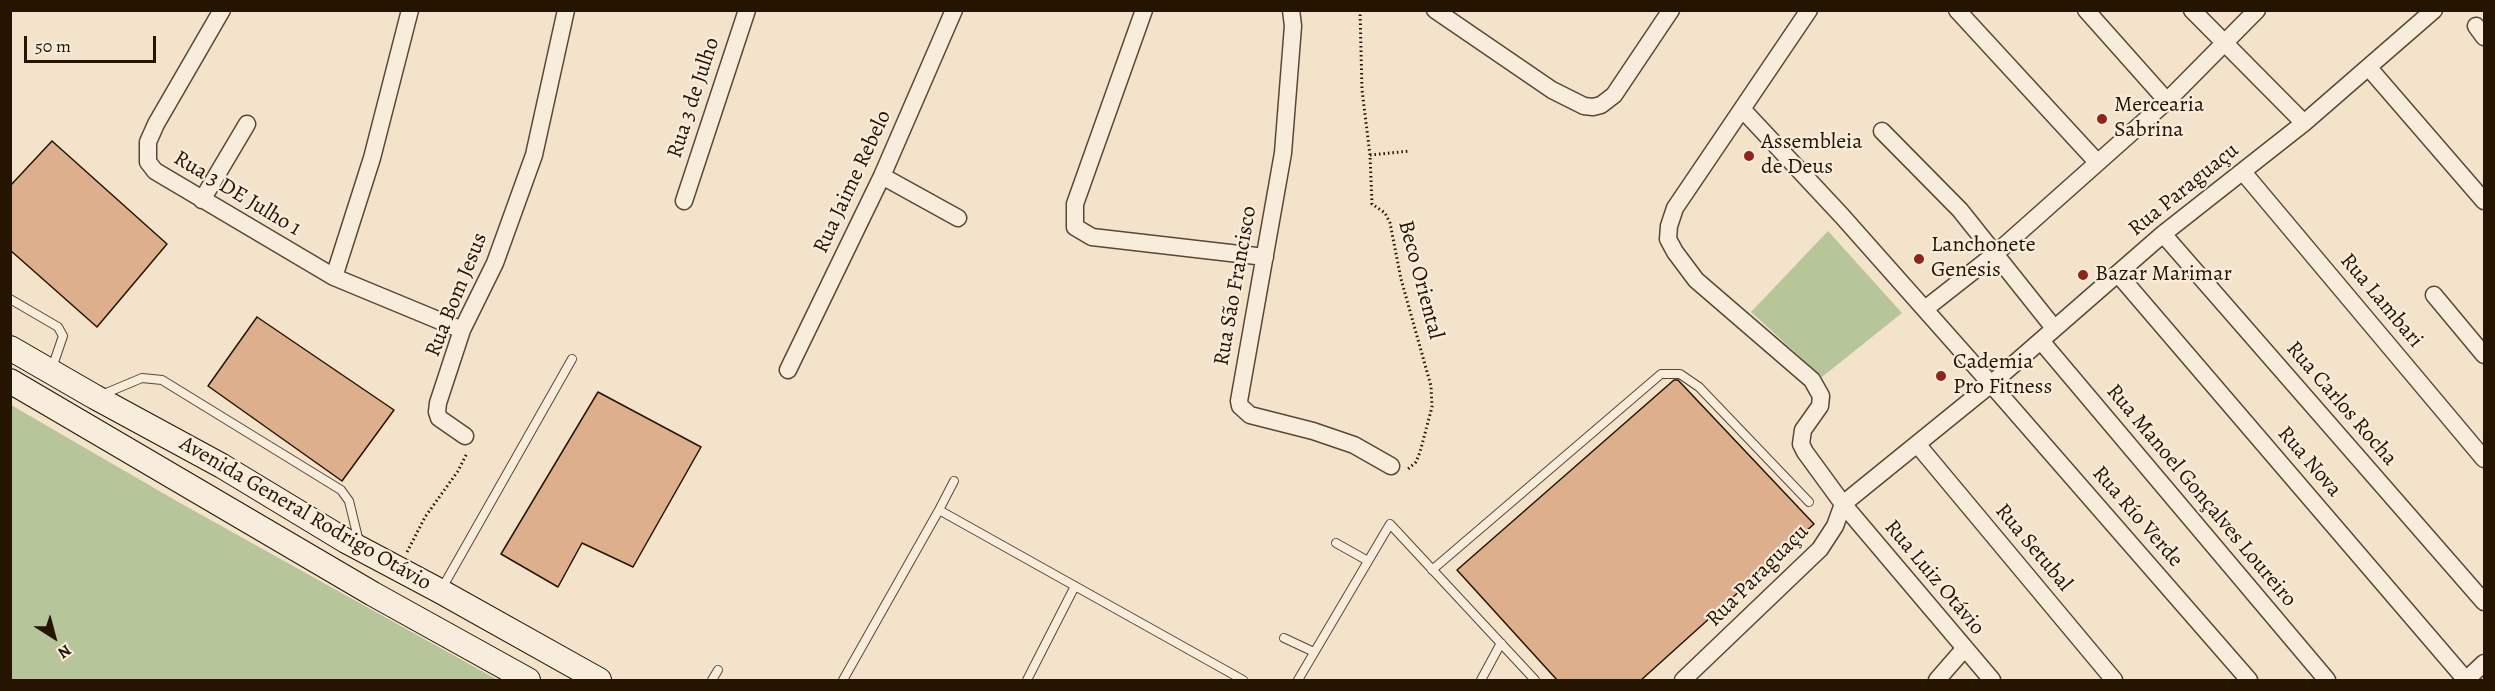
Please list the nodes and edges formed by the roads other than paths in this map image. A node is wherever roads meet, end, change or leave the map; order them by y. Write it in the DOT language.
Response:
graph roads {
  1 [pos="222,10"];
  2 [pos="410,10"];
  3 [pos="566,10"];
  4 [pos="747,10"];
  5 [pos="954,10"];
  6 [pos="1144,10"];
  7 [pos="1291,10"];
  8 [pos="1435,10"];
  9 [pos="1671,10"];
  10 [pos="1809,10"];
  11 [pos="1957,10"];
  12 [pos="2086,10"];
  13 [pos="2192,10"];
  14 [pos="2257,10"];
  15 [pos="2434,10"];
  16 [pos="2223,44"];
  17 [pos="2369,68"];
  18 [pos="2167,101"];
  19 [pos="1743,110"];
  20 [pos="2304,123"];
  21 [pos="247,124"];
  22 [pos="1882,131"];
  23 [pos="2097,162"];
  24 [pos="2243,172"];
  25 [pos="882,176"];
  26 [pos="202,200"];
  27 [pos="684,201"];
  28 [pos="2484,201"];
  29 [pos="958,218"];
  30 [pos="2163,234"];
  31 [pos="1995,254"];
  32 [pos="1265,257"];
  33 [pos="2118,274"];
  34 [pos="334,277"];
  35 [pos="2434,295"];
  36 [pos="10,299"];
  37 [pos="1925,309"];
  38 [pos="2054,328"];
  39 [pos="462,330"];
  40 [pos="2040,341"];
  41 [pos="10,348"];
  42 [pos="2484,355"];
  43 [pos="572,359"];
  44 [pos="788,370"];
  45 [pos="50,371"];
  46 [pos="10,381"];
  47 [pos="1991,384"];
  48 [pos="95,397"];
  49 [pos="465,436"];
  50 [pos="1917,444"];
  51 [pos="2484,459"];
  52 [pos="1391,466"];
  53 [pos="954,481"];
  54 [pos="1809,502"];
  55 [pos="1843,504"];
  56 [pos="939,510"];
  57 [pos="1336,543"];
  58 [pos="360,549"];
  59 [pos="1368,561"];
  60 [pos="1432,570"];
  61 [pos="1076,586"];
  62 [pos="440,591"];
  63 [pos="2484,602"];
  64 [pos="1284,638"];
  65 [pos="1501,643"];
  66 [pos="1964,649"];
  67 [pos="1314,652"];
  68 [pos="2484,663"];
  69 [pos="718,670"];
  70 [pos="2466,680"];
  71 [pos="528,681"];
  72 [pos="598,681"];
  73 [pos="712,681"];
  74 [pos="843,681"];
  75 [pos="1027,681"];
  76 [pos="1243,681"];
  77 [pos="1298,681"];
  78 [pos="1480,681"];
  79 [pos="1535,681"];
  80 [pos="1683,681"];
  81 [pos="1937,681"];
  82 [pos="1992,681"];
  83 [pos="2114,681"];
  84 [pos="2249,681"];
  85 [pos="2327,681"];
  1 -- 26 [label="street, Rua 3 DE Julho 1"];
  2 -- 34 [label="street"];
  3 -- 39 [label="street, Rua Bom Jesus"];
  4 -- 27 [label="street, Rua 3 de Julho"];
  5 -- 25 [label="street, Rua Jaime Rebelo"];
  6 -- 32 [label="street"];
  7 -- 32 [label="street, Rua São Francisco"];
  8 -- 9 [label="street"];
  10 -- 19 [label="street"];
  11 -- 23 [label="street"];
  12 -- 18 [label="street"];
  13 -- 16 [label="street"];
  14 -- 16 [label="street"];
  15 -- 17 [label="street, Rua Paraguaçu"];
  16 -- 18 [label="street"];
  16 -- 20 [label="street"];
  17 -- 20 [label="street, Rua Paraguaçu"];
  17 -- 28 [label="street"];
  18 -- 23 [label="street"];
  19 -- 37 [label="street, Rua Río Verde"];
  19 -- 55 [label="street, Rua Luiz Otávio"];
  20 -- 24 [label="street, Rua Paraguaçu"];
  21 -- 26 [label="street"];
  22 -- 31 [label="street"];
  23 -- 31 [label="street"];
  24 -- 30 [label="street, Rua Paraguaçu"];
  24 -- 51 [label="street, Rua Lambari"];
  25 -- 29 [label="street"];
  25 -- 44 [label="street, Rua Jaime Rebelo"];
  26 -- 34 [label="street, Rua 3 DE Julho 1"];
  30 -- 33 [label="street, Rua Paraguaçu"];
  30 -- 63 [label="street, Rua Carlos Rocha"];
  31 -- 37 [label="street"];
  31 -- 38 [label="street"];
  32 -- 52 [label="street, Rua São Francisco"];
  33 -- 38 [label="street, Rua Paraguaçu"];
  33 -- 70 [label="street, Rua Nova"];
  34 -- 39 [label="street, Rua 3 DE Julho 1"];
  35 -- 42 [label="street"];
  36 -- 45 [label="lane"];
  37 -- 47 [label="street, Rua Río Verde"];
  38 -- 40 [label="street, Rua Paraguaçu"];
  39 -- 49 [label="street, Rua Bom Jesus"];
  40 -- 47 [label="street, Rua Paraguaçu"];
  40 -- 85 [label="street, Rua Manoel Gonçalves Loureiro"];
  41 -- 45 [label="main road, Avenida General Rodrigo Otávio"];
  43 -- 62 [label="lane"];
  45 -- 48 [label="main road, Avenida General Rodrigo Otávio"];
  46 -- 71 [label="main road, Avenida General Rodrigo Otávio"];
  47 -- 50 [label="street, Rua Paraguaçu"];
  47 -- 84 [label="street, Rua Río Verde"];
  48 -- 58 [label="main road, Avenida General Rodrigo Otávio"];
  48 -- 58 [label="lane"];
  50 -- 55 [label="street, Rua Paraguaçu"];
  50 -- 83 [label="street, Rua Setubal"];
  53 -- 56 [label="lane"];
  54 -- 60 [label="lane"];
  55 -- 66 [label="street, Rua Luiz Otávio"];
  55 -- 80 [label="street, Rua Paraguaçu"];
  56 -- 61 [label="lane"];
  56 -- 74 [label="lane"];
  57 -- 59 [label="lane"];
  58 -- 62 [label="main road, Avenida General Rodrigo Otávio"];
  59 -- 60 [label="lane"];
  59 -- 67 [label="lane"];
  60 -- 65 [label="lane"];
  61 -- 75 [label="lane"];
  61 -- 76 [label="lane"];
  62 -- 72 [label="main road, Avenida General Rodrigo Otávio"];
  64 -- 67 [label="lane"];
  65 -- 78 [label="lane"];
  65 -- 79 [label="lane"];
  66 -- 81 [label="street"];
  66 -- 82 [label="street, Rua Luiz Otávio"];
  67 -- 77 [label="lane"];
  68 -- 70 [label="street"];
  69 -- 73 [label="lane"];
}
